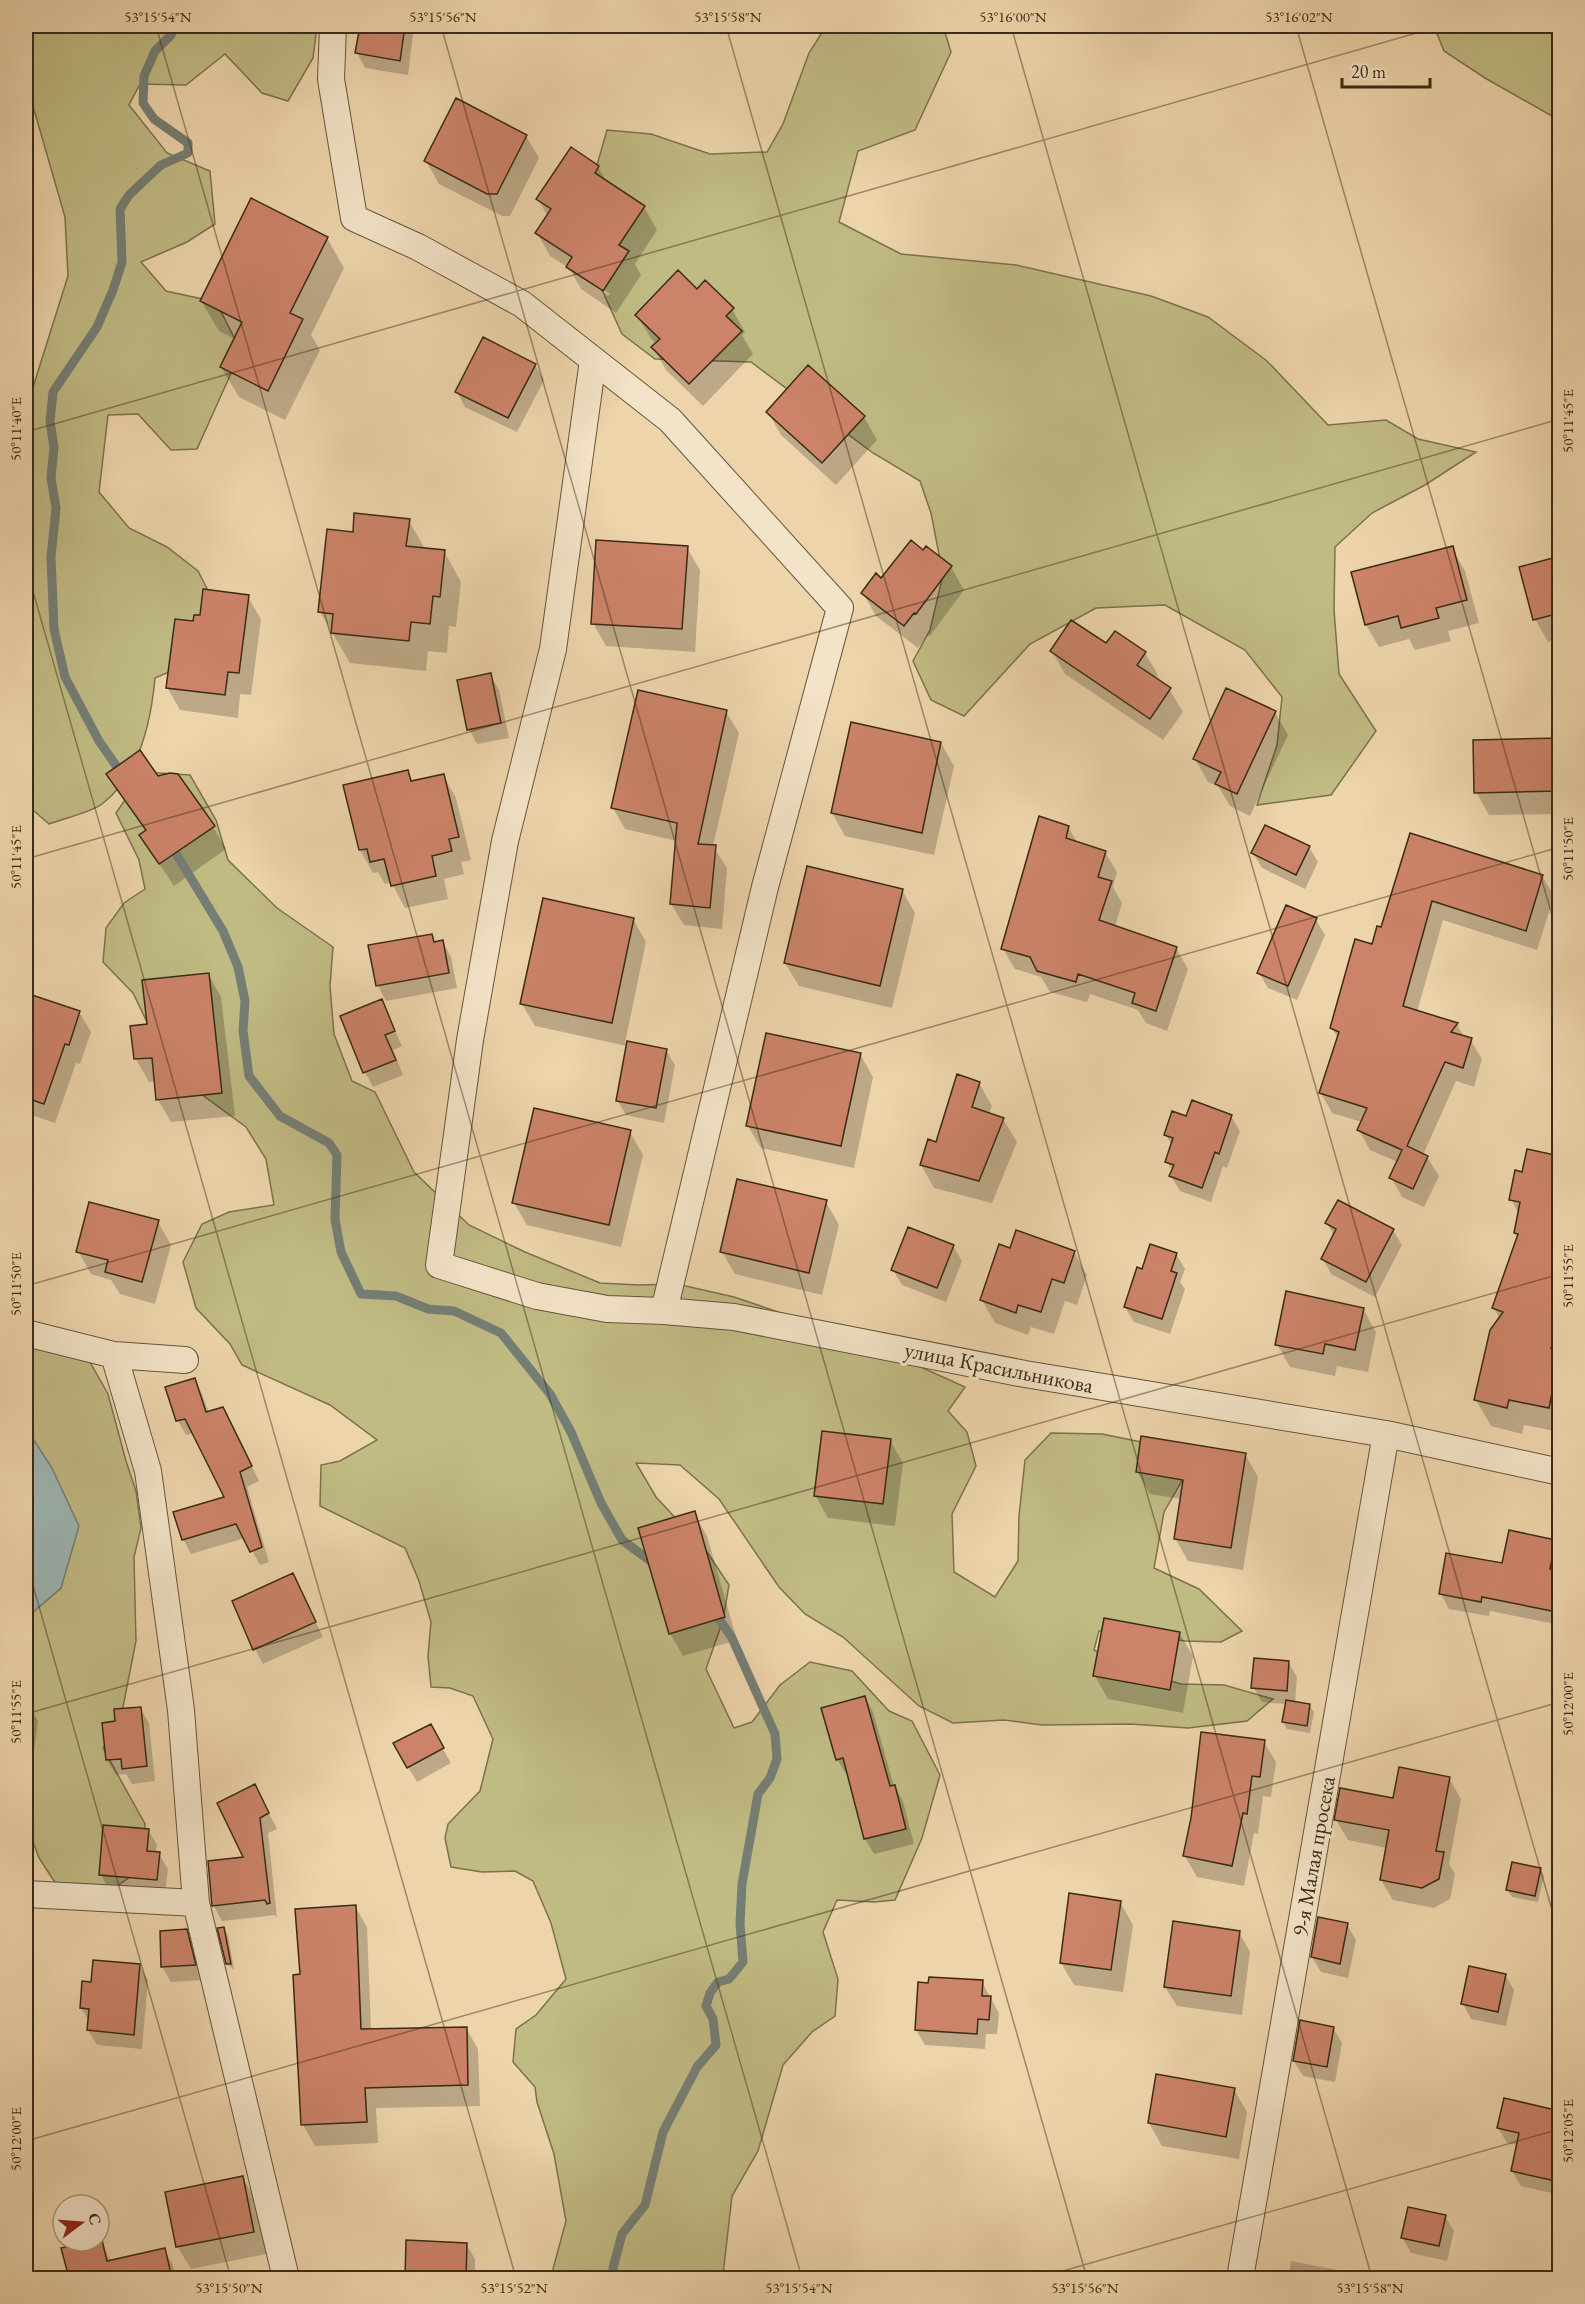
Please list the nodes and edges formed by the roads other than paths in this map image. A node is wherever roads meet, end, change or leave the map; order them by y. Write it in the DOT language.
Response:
graph roads {
  1 [pos="333,26"];
  2 [pos="593,360"];
  3 [pos="664,1311"];
  4 [pos="26,1333"];
  5 [pos="114,1355"];
  6 [pos="184,1360"];
  7 [pos="1386,1434"];
  8 [pos="1560,1472"];
  9 [pos="26,1894"];
  10 [pos="196,1903"];
  11 [pos="286,2278"];
  12 [pos="1240,2278"];
  1 -- 2 [label="street"];
  2 -- 3 [label="street"];
  2 -- 3 [label="street, улица Красильникова"];
  3 -- 7 [label="street, улица Красильникова"];
  4 -- 5 [label="street"];
  5 -- 6 [label="street"];
  5 -- 10 [label="street"];
  7 -- 8 [label="street, улица Красильникова"];
  7 -- 12 [label="street, 9-я Малая просека"];
  9 -- 10 [label="street"];
  10 -- 11 [label="street"];
}
